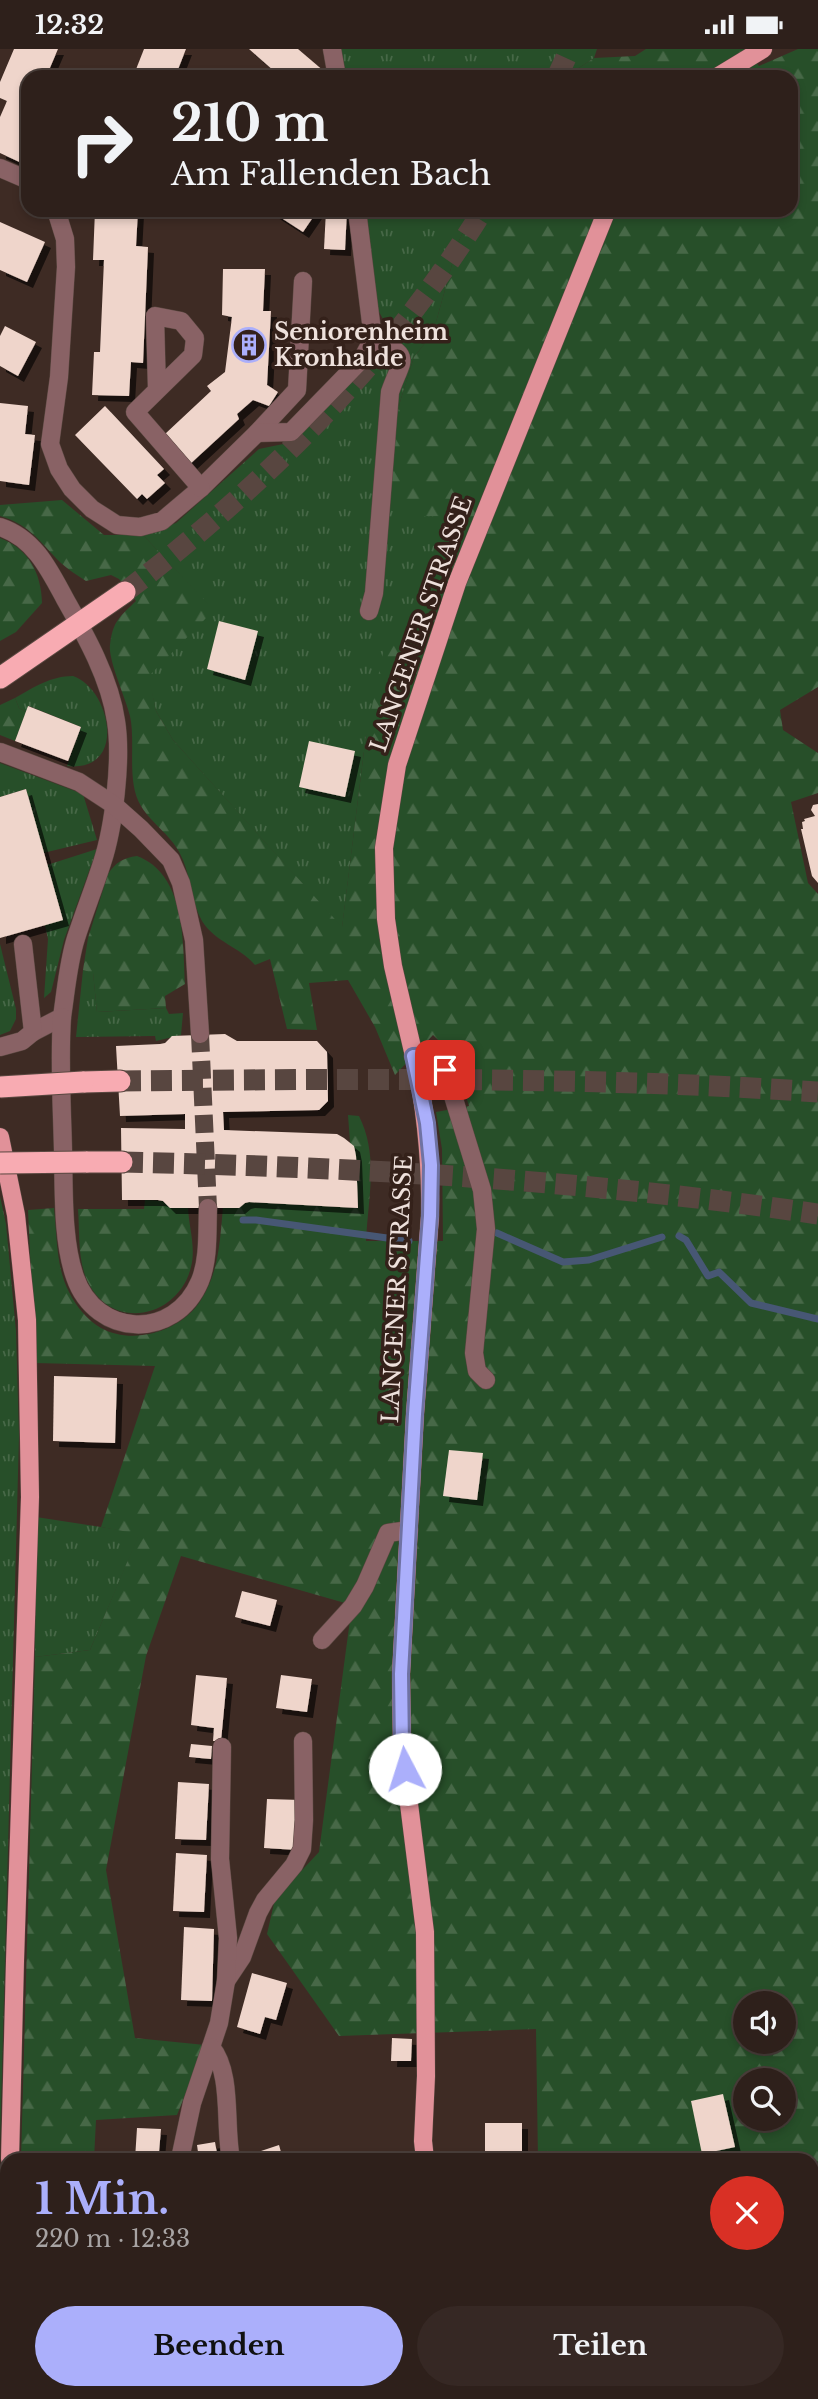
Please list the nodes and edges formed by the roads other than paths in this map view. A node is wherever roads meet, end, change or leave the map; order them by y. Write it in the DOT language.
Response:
graph roads {
  1 [pos="332,49"];
  2 [pos="763,49"];
  3 [pos="336,70"];
  4 [pos="728,70"];
  5 [pos="0,168"];
  6 [pos="21,177"];
  7 [pos="59,217"];
  8 [pos="359,217"];
  9 [pos="604,217"];
  10 [pos="303,281"];
  11 [pos="373,339"];
  12 [pos="157,390"];
  13 [pos="257,433"];
  14 [pos="201,488"];
  15 [pos="0,527"];
  16 [pos="125,592"];
  17 [pos="369,611"];
  18 [pos="79,625"];
  19 [pos="53,641"];
  20 [pos="0,661"];
  21 [pos="0,678"];
  22 [pos="0,752"];
  23 [pos="114,805"];
  24 [pos="23,944"];
  25 [pos="62,1017"];
  26 [pos="33,1032"];
  27 [pos="200,1034"];
  28 [pos="0,1047"];
  29 [pos="415,1065"];
  30 [pos="120,1081"];
  31 [pos="0,1087"];
  32 [pos="0,1137"];
  33 [pos="122,1162"];
  34 [pos="0,1164"];
  35 [pos="208,1207"];
  36 [pos="486,1380"];
  37 [pos="409,1530"];
  38 [pos="322,1640"];
  39 [pos="303,1741"];
  40 [pos="222,1747"];
  41 [pos="226,1981"];
  42 [pos="211,2047"];
  43 [pos="10,2153"];
  44 [pos="181,2153"];
  45 [pos="230,2153"];
  46 [pos="424,2153"];
  1 -- 3 [label="street"];
  2 -- 4 [label="main road"];
  5 -- 6 [label="street"];
  7 -- 14 [label="street"];
  8 -- 11 [label="street"];
  9 -- 29 [label="main road, LANGENER STRASSE"];
  10 -- 13 [label="street"];
  11 -- 13 [label="street"];
  11 -- 17 [label="street"];
  12 -- 14 [label="street"];
  13 -- 14 [label="street"];
  15 -- 18 [label="street"];
  16 -- 18 [label="highway"];
  18 -- 19 [label="highway"];
  18 -- 23 [label="street"];
  19 -- 20 [label="highway"];
  19 -- 21 [label="highway"];
  22 -- 23 [label="street"];
  23 -- 25 [label="street"];
  23 -- 27 [label="street"];
  24 -- 26 [label="street"];
  25 -- 26 [label="street"];
  25 -- 35 [label="street"];
  26 -- 28 [label="street"];
  29 -- 36 [label="street"];
  29 -- 37 [label="main road, LANGENER STRASSE, bridge"];
  30 -- 31 [label="highway, bridge"];
  32 -- 43 [label="main road"];
  33 -- 34 [label="highway, bridge"];
  37 -- 38 [label="street"];
  37 -- 46 [label="main road, LANGENER STRASSE"];
  39 -- 41 [label="street"];
  40 -- 41 [label="street"];
  41 -- 42 [label="street"];
  42 -- 44 [label="street"];
  42 -- 45 [label="street"];
}
